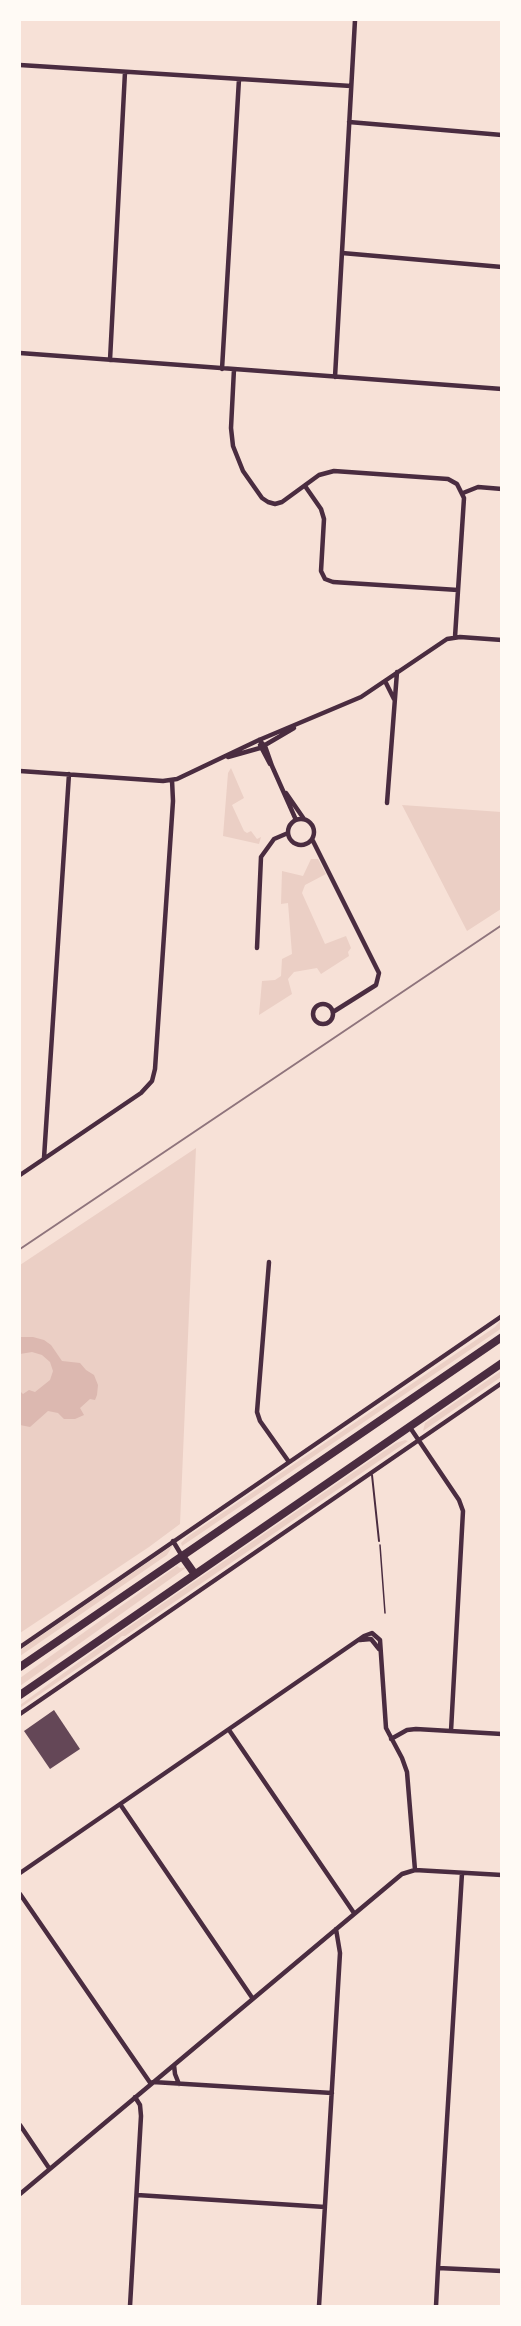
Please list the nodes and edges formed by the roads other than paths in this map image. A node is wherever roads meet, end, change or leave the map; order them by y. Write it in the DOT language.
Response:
graph roads {
  1 [pos="355,20"];
  2 [pos="20,65"];
  3 [pos="125,72"];
  4 [pos="239,79"];
  5 [pos="351,86"];
  6 [pos="350,122"];
  7 [pos="501,135"];
  8 [pos="342,253"];
  9 [pos="501,267"];
  10 [pos="20,353"];
  11 [pos="110,360"];
  12 [pos="222,369"];
  13 [pos="234,369"];
  14 [pos="335,377"];
  15 [pos="501,389"];
  16 [pos="305,486"];
  17 [pos="501,489"];
  18 [pos="463,493"];
  19 [pos="458,590"];
  20 [pos="455,637"];
  21 [pos="501,640"];
  22 [pos="397,672"];
  23 [pos="386,681"];
  24 [pos="394,702"];
  25 [pos="298,725"];
  26 [pos="259,740"];
  27 [pos="263,747"];
  28 [pos="222,759"];
  29 [pos="20,771"];
  30 [pos="69,774"];
  31 [pos="172,780"];
  32 [pos="280,786"];
  33 [pos="387,803"];
  34 [pos="304,819"];
  35 [pos="296,820"];
  36 [pos="288,833"];
  37 [pos="312,839"];
  38 [pos="257,948"];
  39 [pos="333,1012"];
  40 [pos="44,1158"];
  41 [pos="20,1175"];
  42 [pos="269,1262"];
  43 [pos="501,1316"];
  44 [pos="501,1337"];
  45 [pos="501,1363"];
  46 [pos="501,1383"];
  47 [pos="409,1426"];
  48 [pos="418,1440"];
  49 [pos="289,1462"];
  50 [pos="371,1472"];
  51 [pos="173,1541"];
  52 [pos="379,1541"];
  53 [pos="182,1556"];
  54 [pos="194,1573"];
  55 [pos="20,1647"];
  56 [pos="20,1667"];
  57 [pos="20,1695"];
  58 [pos="20,1714"];
  59 [pos="228,1730"];
  60 [pos="451,1731"];
  61 [pos="501,1734"];
  62 [pos="391,1739"];
  63 [pos="120,1804"];
  64 [pos="415,1870"];
  65 [pos="20,1871"];
  66 [pos="462,1873"];
  67 [pos="501,1875"];
  68 [pos="20,1889"];
  69 [pos="20,1894"];
  70 [pos="24,1898"];
  71 [pos="354,1913"];
  72 [pos="336,1929"];
  73 [pos="253,1999"];
  74 [pos="174,2065"];
  75 [pos="152,2083"];
  76 [pos="179,2084"];
  77 [pos="332,2093"];
  78 [pos="135,2097"];
  79 [pos="20,2125"];
  80 [pos="49,2168"];
  81 [pos="20,2194"];
  82 [pos="137,2195"];
  83 [pos="325,2207"];
  84 [pos="438,2268"];
  85 [pos="501,2271"];
  86 [pos="130,2307"];
  87 [pos="319,2307"];
  88 [pos="436,2307"];
  1 -- 5 [label="street"];
  2 -- 3 [label="street"];
  3 -- 4 [label="street"];
  3 -- 11 [label="street"];
  4 -- 5 [label="street"];
  4 -- 12 [label="street"];
  5 -- 6 [label="street"];
  6 -- 7 [label="street"];
  6 -- 8 [label="street"];
  8 -- 9 [label="street"];
  8 -- 14 [label="street"];
  10 -- 11 [label="street"];
  11 -- 12 [label="street"];
  12 -- 13 [label="street"];
  13 -- 14 [label="street"];
  13 -- 16 [label="street"];
  14 -- 15 [label="street"];
  16 -- 18 [label="street"];
  16 -- 19 [label="street"];
  17 -- 18 [label="street"];
  18 -- 19 [label="street"];
  19 -- 20 [label="street"];
  20 -- 21 [label="street"];
  20 -- 22 [label="street"];
  22 -- 23 [label="street"];
  22 -- 24 [label="street"];
  23 -- 24 [label="street"];
  23 -- 25 [label="street"];
  24 -- 33 [label="street"];
  25 -- 26 [label="street"];
  25 -- 27 [label="street"];
  26 -- 27 [label="street"];
  26 -- 28 [label="street"];
  27 -- 28 [label="street"];
  27 -- 32 [label="street"];
  28 -- 31 [label="street"];
  29 -- 30 [label="street"];
  30 -- 31 [label="street"];
  30 -- 40 [label="street"];
  31 -- 40 [label="street"];
  32 -- 34 [label="street"];
  32 -- 35 [label="street"];
  34 -- 35 [label="street"];
  34 -- 37 [label="street"];
  35 -- 36 [label="street"];
  36 -- 37 [label="street"];
  36 -- 38 [label="street"];
  37 -- 39 [label="street"];
  39 -- 39 [label="street"];
  40 -- 41 [label="street"];
  42 -- 49 [label="street"];
  43 -- 49 [label="street"];
  44 -- 53 [label="highway"];
  45 -- 47 [label="highway"];
  46 -- 48 [label="street"];
  47 -- 48 [label="street"];
  47 -- 54 [label="highway"];
  48 -- 50 [label="street"];
  48 -- 60 [label="street"];
  49 -- 51 [label="street"];
  50 -- 52 [label="lane"];
  50 -- 58 [label="street"];
  51 -- 53 [label="street"];
  51 -- 55 [label="street"];
  53 -- 54 [label="highway"];
  53 -- 56 [label="highway"];
  54 -- 57 [label="highway"];
  59 -- 62 [label="street"];
  59 -- 63 [label="street"];
  59 -- 71 [label="street"];
  60 -- 61 [label="street"];
  60 -- 62 [label="street"];
  62 -- 64 [label="street"];
  63 -- 65 [label="street"];
  63 -- 73 [label="street"];
  64 -- 66 [label="street"];
  64 -- 71 [label="street"];
  66 -- 67 [label="street"];
  66 -- 84 [label="street"];
  68 -- 70 [label="street"];
  69 -- 70 [label="street"];
  70 -- 75 [label="street"];
  71 -- 72 [label="street"];
  72 -- 73 [label="street"];
  72 -- 77 [label="street"];
  73 -- 74 [label="street"];
  74 -- 75 [label="street"];
  74 -- 76 [label="street"];
  75 -- 76 [label="street"];
  75 -- 78 [label="street"];
  76 -- 77 [label="street"];
  77 -- 83 [label="street"];
  78 -- 80 [label="street"];
  78 -- 82 [label="street"];
  79 -- 80 [label="street"];
  80 -- 81 [label="street"];
  82 -- 83 [label="street"];
  82 -- 86 [label="street"];
  83 -- 87 [label="street"];
  84 -- 85 [label="street"];
  84 -- 88 [label="street"];
}
